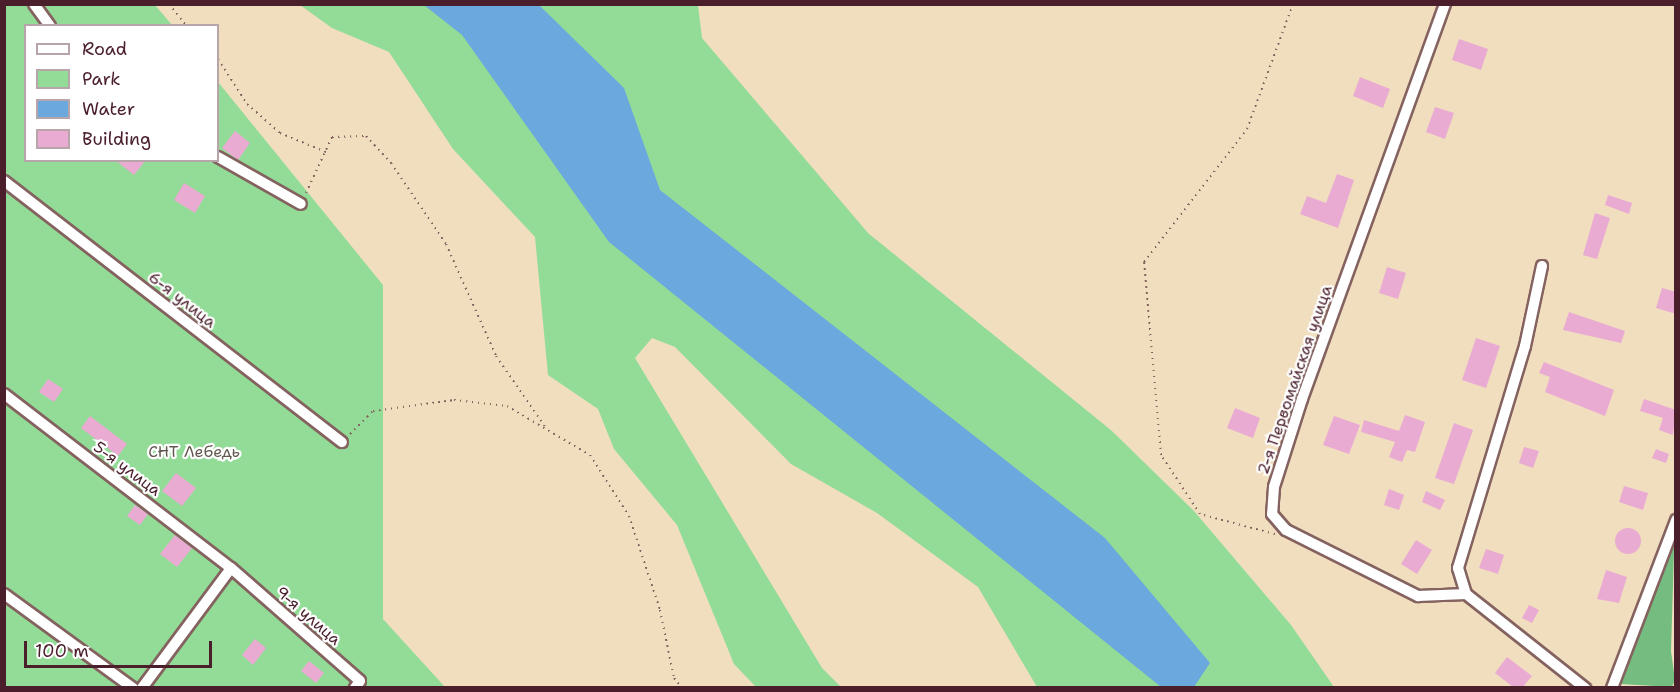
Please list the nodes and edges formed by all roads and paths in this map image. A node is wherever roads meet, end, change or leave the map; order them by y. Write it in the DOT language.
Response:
graph roads {
  1 [pos="34,4"];
  2 [pos="169,4"];
  3 [pos="1293,4"];
  4 [pos="1445,4"];
  5 [pos="49,24"];
  6 [pos="185,24"];
  7 [pos="219,60"];
  8 [pos="326,152"];
  9 [pos="219,158"];
  10 [pos="4,181"];
  11 [pos="301,204"];
  12 [pos="1542,266"];
  13 [pos="4,394"];
  14 [pos="548,430"];
  15 [pos="342,442"];
  16 [pos="1676,520"];
  17 [pos="1286,530"];
  18 [pos="231,568"];
  19 [pos="4,594"];
  20 [pos="1467,594"];
  21 [pos="361,685"];
  22 [pos="133,687"];
  23 [pos="142,687"];
  24 [pos="682,687"];
  25 [pos="1585,687"];
  26 [pos="1612,687"];
  1 -- 5 [label="street"];
  2 -- 6 [label="path"];
  3 -- 17 [label="path"];
  4 -- 17 [label="street, 2-я Первомайская улица"];
  7 -- 8 [label="path"];
  8 -- 11 [label="path"];
  8 -- 14 [label="path"];
  9 -- 11 [label="street"];
  10 -- 15 [label="street, 6-я улица"];
  12 -- 20 [label="street"];
  13 -- 18 [label="street, 5-я улица"];
  14 -- 15 [label="path"];
  14 -- 24 [label="path"];
  16 -- 26 [label="street"];
  17 -- 20 [label="street"];
  18 -- 21 [label="street, 9-я улица"];
  18 -- 23 [label="street"];
  19 -- 22 [label="street"];
  20 -- 25 [label="street"];
}
